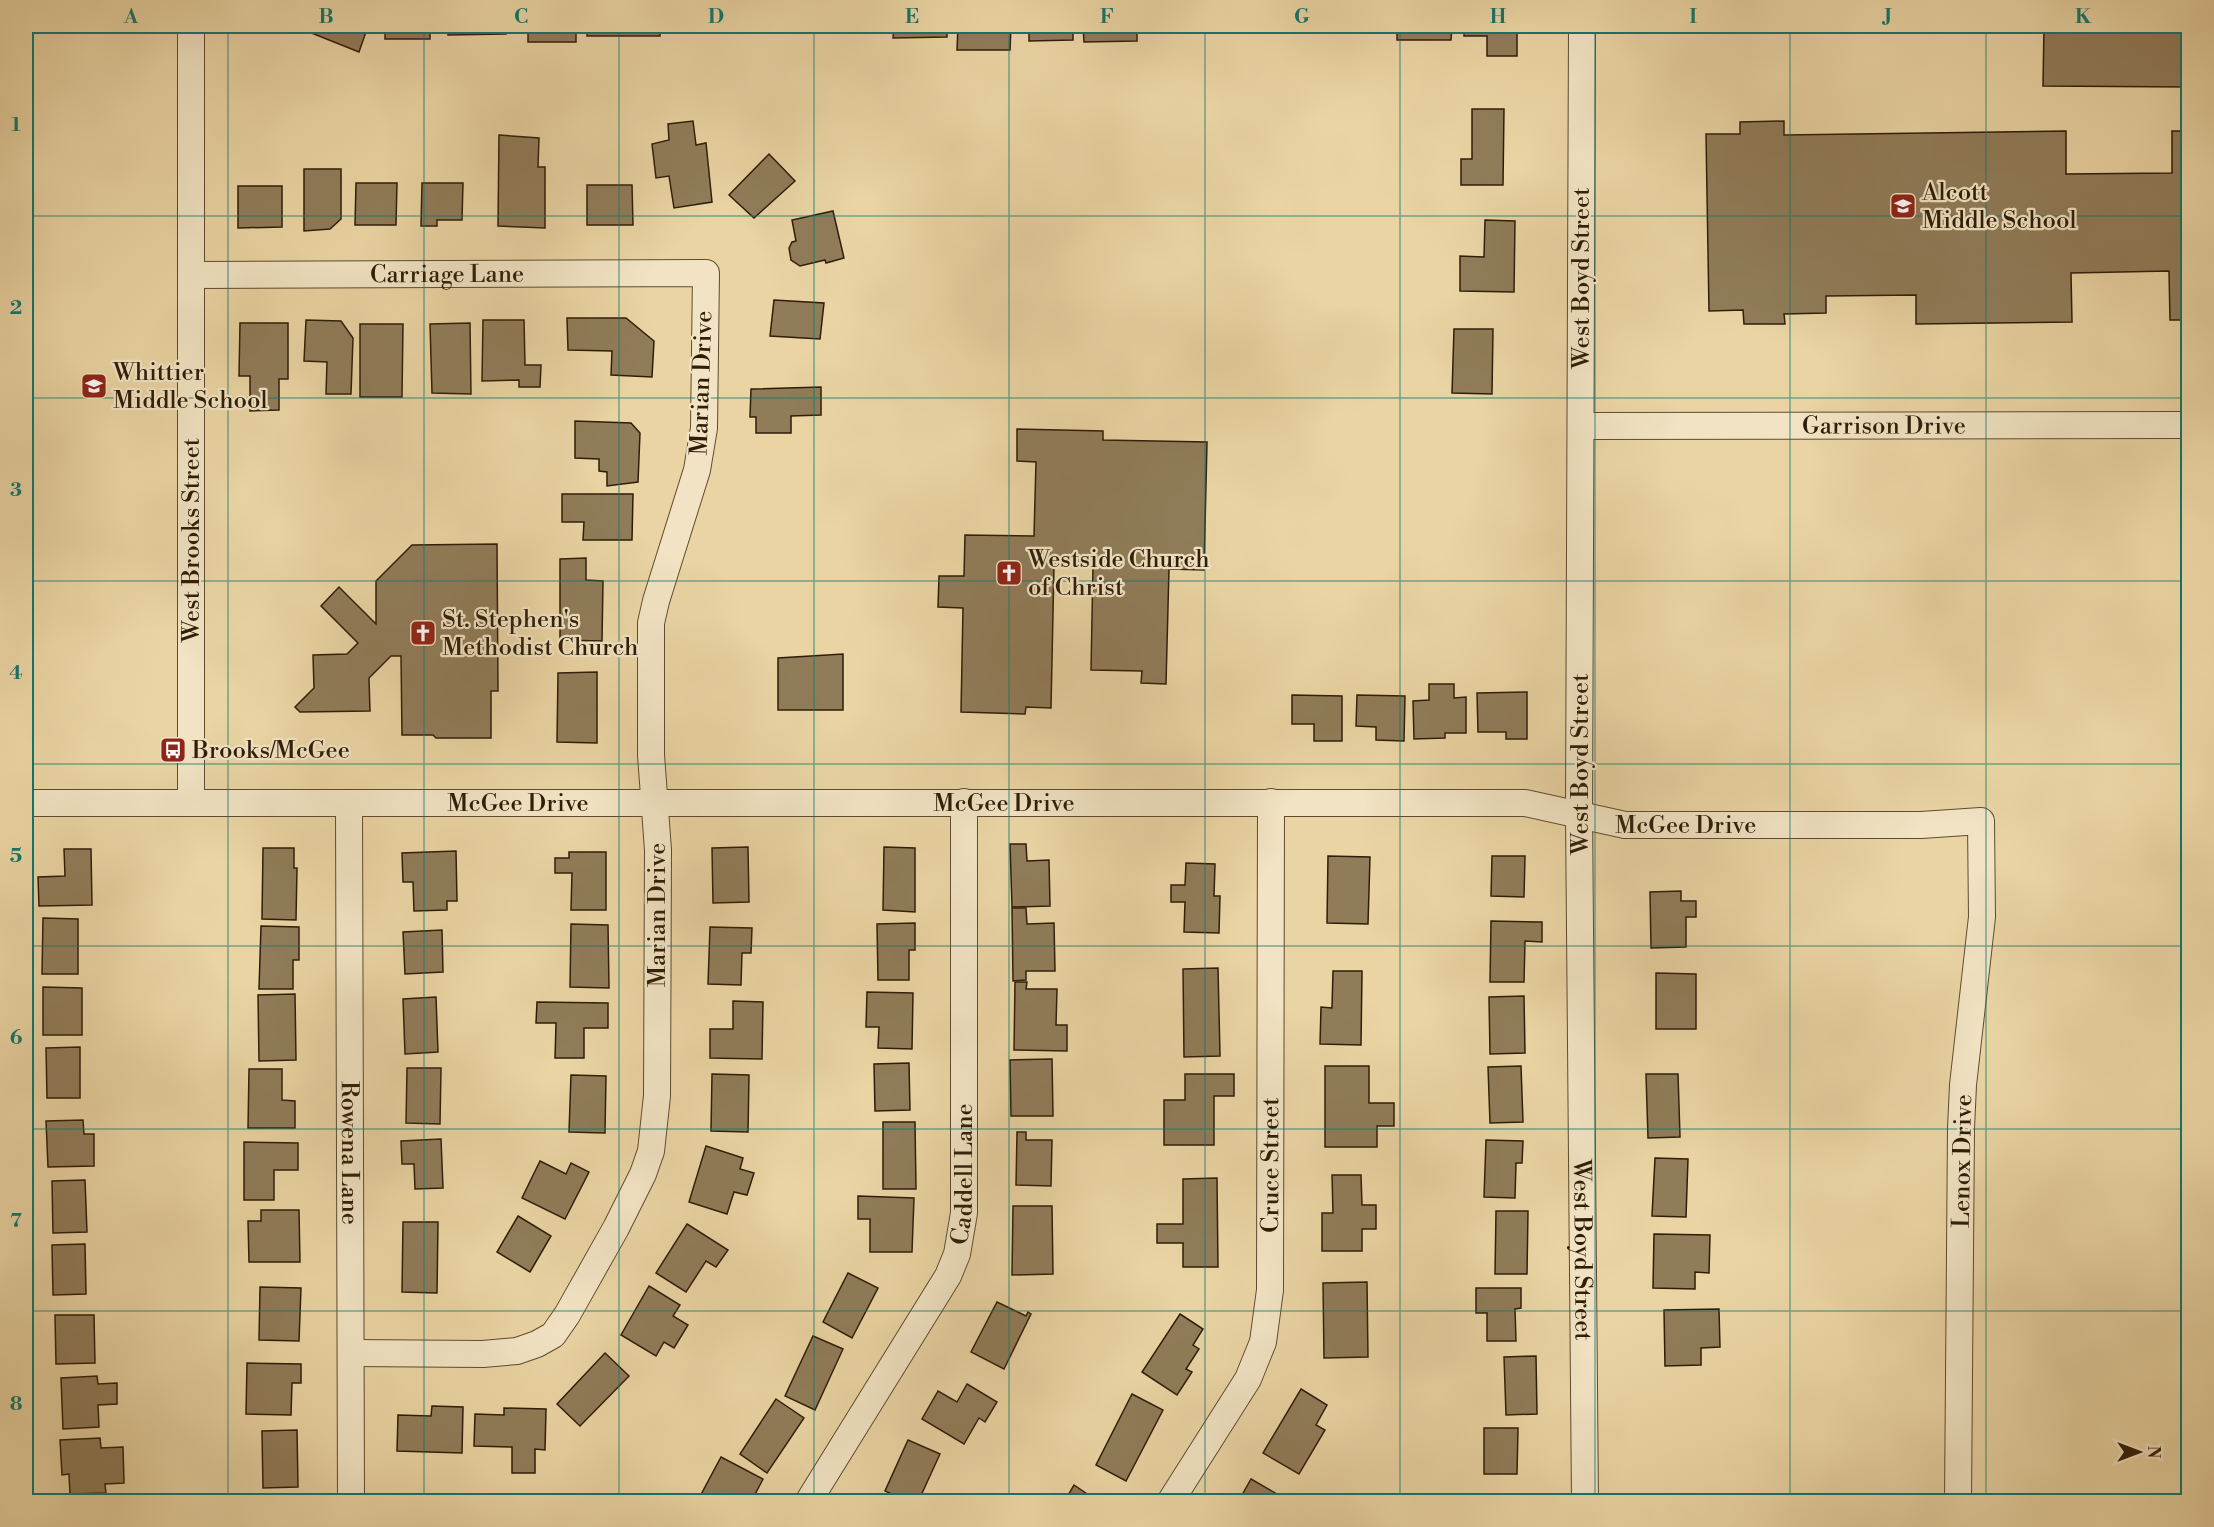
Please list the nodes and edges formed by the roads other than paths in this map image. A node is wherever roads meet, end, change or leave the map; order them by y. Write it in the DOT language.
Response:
graph roads {
  1 [pos="191,26"];
  2 [pos="1582,26"];
  3 [pos="706,273"];
  4 [pos="190,275"];
  5 [pos="2188,424"];
  6 [pos="1581,426"];
  7 [pos="963,802"];
  8 [pos="1271,802"];
  9 [pos="26,803"];
  10 [pos="191,803"];
  11 [pos="349,803"];
  12 [pos="654,803"];
  13 [pos="1580,814"];
  14 [pos="1981,821"];
  15 [pos="352,1353"];
  16 [pos="351,1502"];
  17 [pos="808,1502"];
  18 [pos="1170,1502"];
  19 [pos="1585,1502"];
  20 [pos="1958,1502"];
  1 -- 4 [label="street, West Brooks Street"];
  2 -- 6 [label="street, West Boyd Street"];
  3 -- 4 [label="street, Carriage Lane"];
  3 -- 12 [label="street, Marian Drive"];
  4 -- 10 [label="street, West Brooks Street"];
  5 -- 6 [label="street, Garrison Drive"];
  6 -- 13 [label="street, West Boyd Street"];
  7 -- 8 [label="street, McGee Drive"];
  7 -- 12 [label="street, McGee Drive"];
  7 -- 17 [label="street, Caddell Lane"];
  8 -- 13 [label="street, McGee Drive"];
  8 -- 18 [label="street, Cruce Street"];
  9 -- 10 [label="street, McGee Drive"];
  10 -- 11 [label="street, McGee Drive"];
  11 -- 12 [label="street, McGee Drive"];
  11 -- 15 [label="street, Rowena Lane"];
  12 -- 15 [label="street, Marian Drive"];
  13 -- 14 [label="street, McGee Drive"];
  13 -- 19 [label="street, West Boyd Street"];
  14 -- 20 [label="street, Lenox Drive"];
  15 -- 16 [label="street, Rowena Lane"];
}
